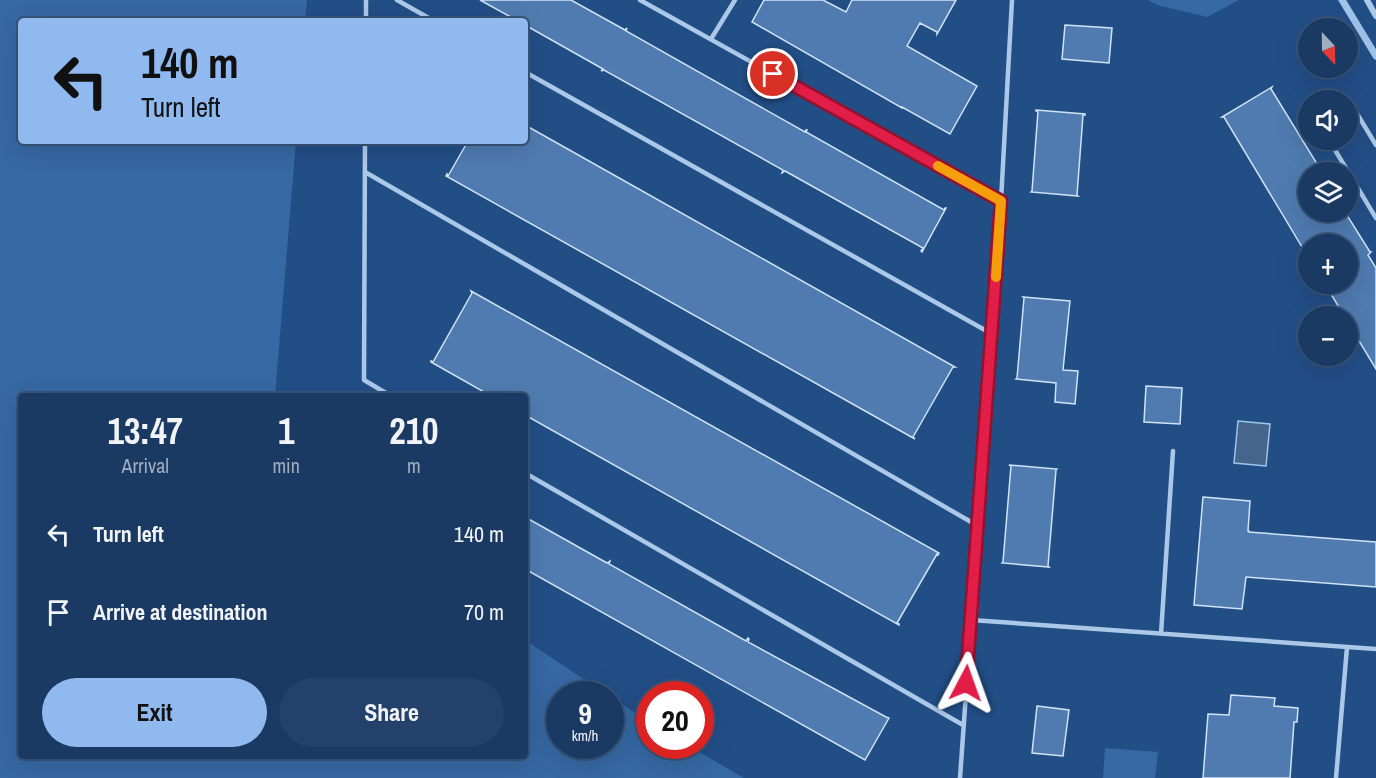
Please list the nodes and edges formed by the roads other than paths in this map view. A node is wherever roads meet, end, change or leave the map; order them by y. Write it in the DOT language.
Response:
graph roads {
  1 [pos="366,0"];
  2 [pos="397,0"];
  3 [pos="640,0"];
  4 [pos="735,0"];
  5 [pos="1012,0"];
  6 [pos="1367,0"];
  7 [pos="1376,16"];
  8 [pos="366,18"];
  9 [pos="429,18"];
  10 [pos="711,39"];
  11 [pos="528,74"];
  12 [pos="1358,115"];
  13 [pos="365,144"];
  14 [pos="1376,145"];
  15 [pos="1335,150"];
  16 [pos="365,172"];
  17 [pos="1001,201"];
  18 [pos="1376,218"];
  19 [pos="992,334"];
  20 [pos="387,393"];
  21 [pos="1173,451"];
  22 [pos="528,475"];
  23 [pos="978,526"];
  24 [pos="971,620"];
  25 [pos="1161,634"];
  26 [pos="1347,647"];
  27 [pos="1376,649"];
  28 [pos="963,725"];
  29 [pos="960,778"];
  30 [pos="1336,778"];
  1 -- 8 [label="lane"];
  2 -- 9 [label="lane"];
  3 -- 10 [label="lane"];
  4 -- 10 [label="lane"];
  5 -- 17 [label="lane"];
  6 -- 7 [label="street"];
  10 -- 17 [label="lane"];
  11 -- 19 [label="lane"];
  12 -- 14 [label="lane"];
  13 -- 16 [label="lane"];
  15 -- 18 [label="lane"];
  16 -- 20 [label="lane"];
  16 -- 23 [label="lane"];
  17 -- 19 [label="lane"];
  19 -- 23 [label="lane"];
  21 -- 25 [label="lane"];
  22 -- 28 [label="lane"];
  23 -- 24 [label="lane"];
  24 -- 25 [label="lane"];
  24 -- 28 [label="lane"];
  25 -- 26 [label="lane"];
  26 -- 27 [label="lane"];
  26 -- 30 [label="lane"];
  28 -- 29 [label="lane"];
}
